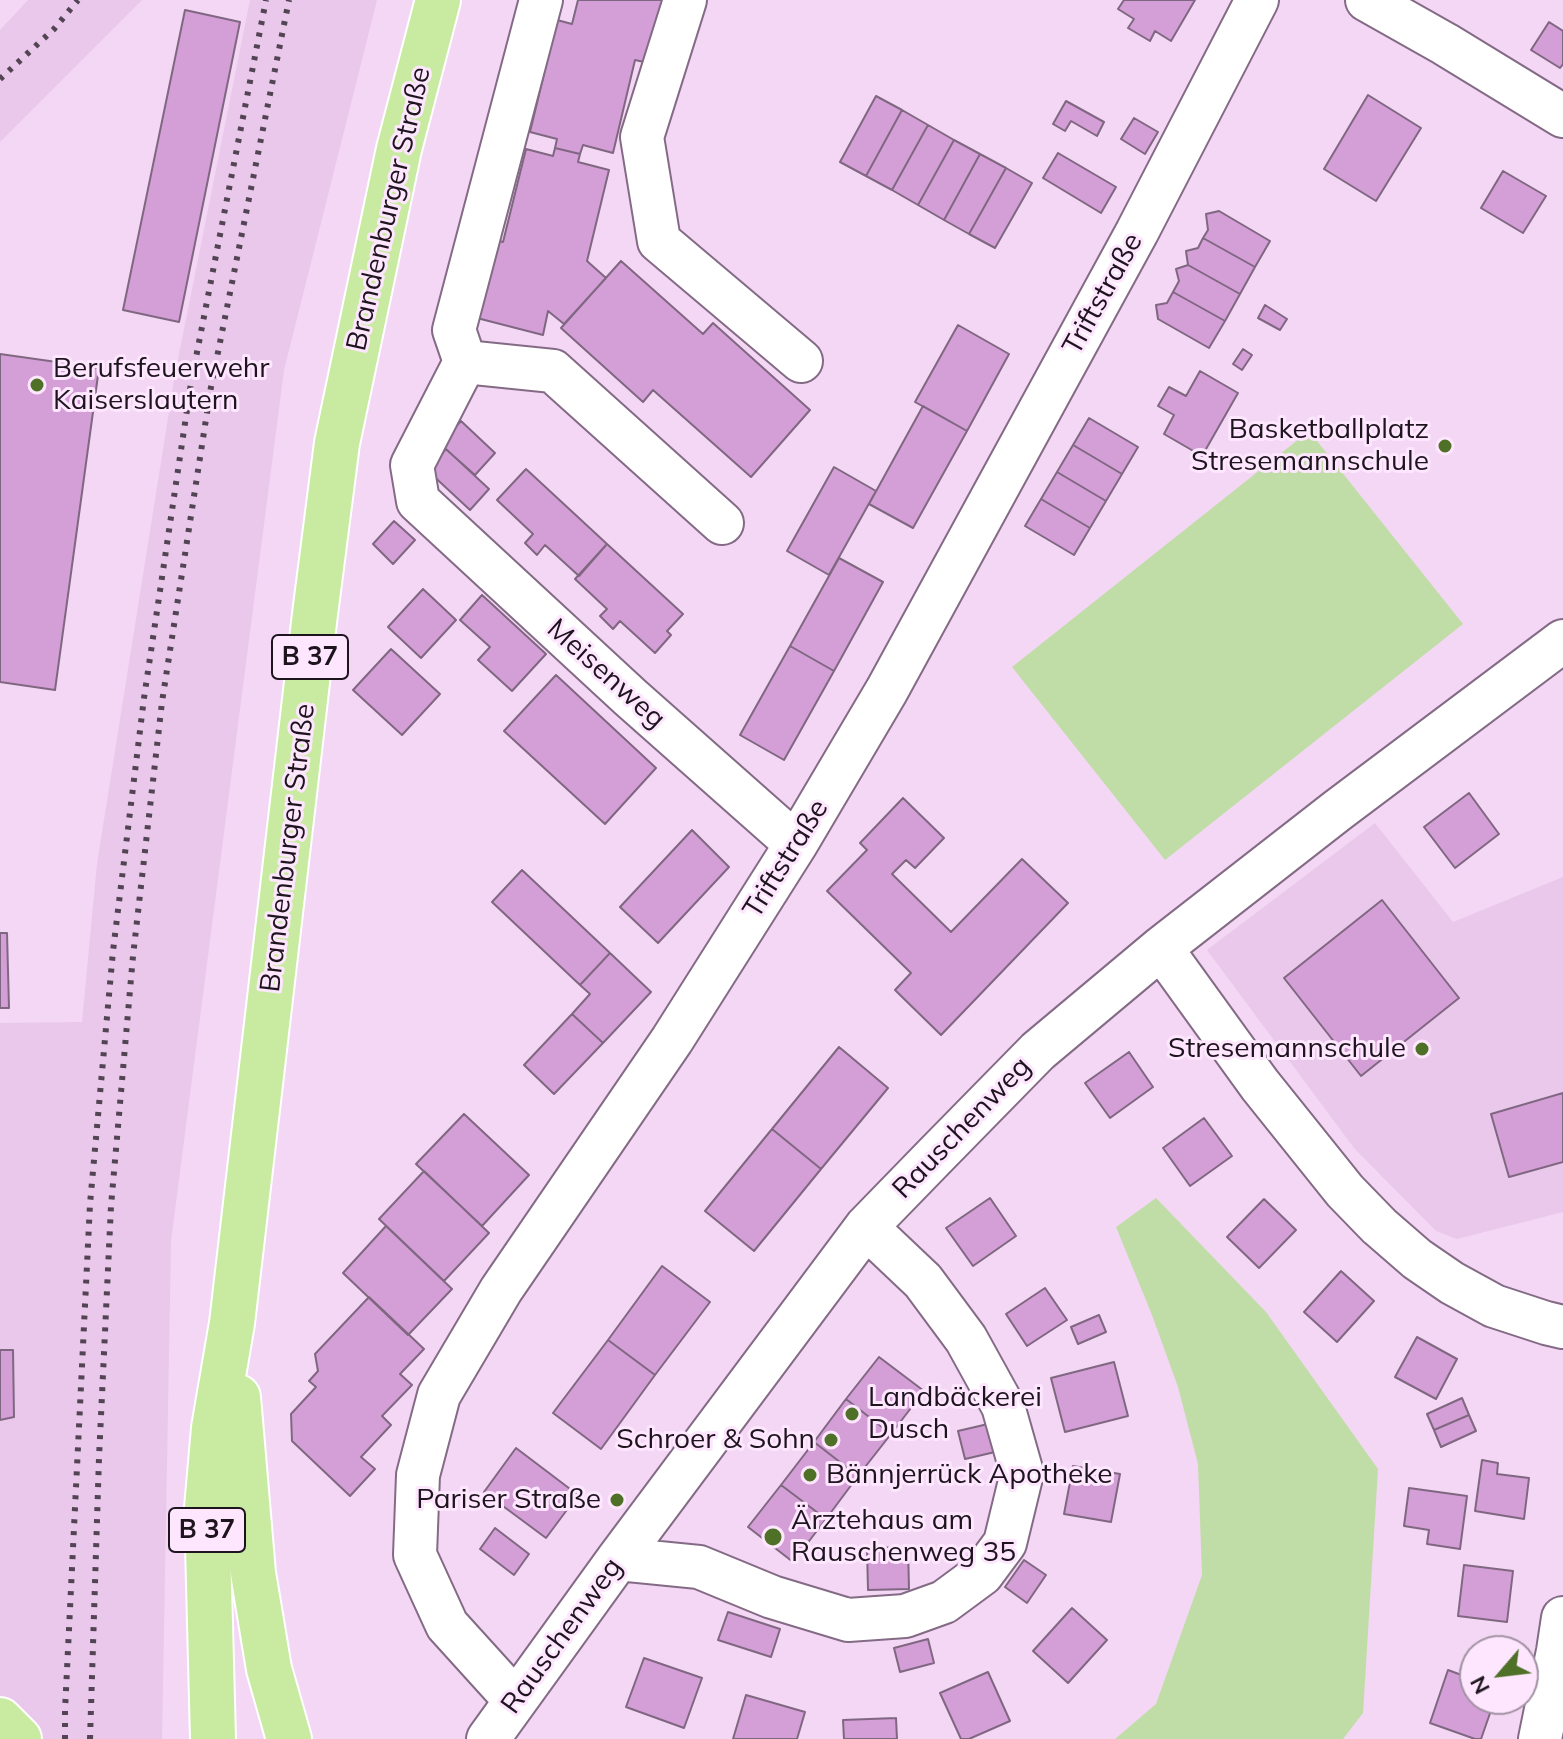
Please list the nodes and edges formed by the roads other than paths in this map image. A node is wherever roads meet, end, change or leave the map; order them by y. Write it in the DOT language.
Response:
graph roads {
  1 [pos="438,0"];
  2 [pos="541,0"];
  3 [pos="685,0"];
  4 [pos="1257,0"];
  5 [pos="1367,0"];
  6 [pos="1563,116"];
  7 [pos="801,361"];
  8 [pos="465,362"];
  9 [pos="722,523"];
  10 [pos="1563,641"];
  11 [pos="796,844"];
  12 [pos="1161,948"];
  13 [pos="866,1227"];
  14 [pos="232,1323"];
  15 [pos="1563,1327"];
  16 [pos="618,1559"];
  17 [pos="1563,1618"];
  18 [pos="515,1700"];
  19 [pos="0,1720"];
  20 [pos="19,1739"];
  21 [pos="213,1739"];
  22 [pos="289,1739"];
  23 [pos="488,1739"];
  24 [pos="1540,1739"];
  1 -- 14 [label="main road, Brandenburger Straße / B 37"];
  2 -- 8 [label="street"];
  3 -- 7 [label="street"];
  4 -- 11 [label="street, Triftstraße"];
  5 -- 6 [label="street"];
  8 -- 9 [label="street"];
  8 -- 11 [label="street, Meisenweg"];
  10 -- 12 [label="street, Rauschenweg"];
  11 -- 18 [label="street, Triftstraße"];
  12 -- 13 [label="street, Rauschenweg"];
  12 -- 15 [label="street"];
  13 -- 16 [label="street, Rauschenweg"];
  13 -- 16 [label="street"];
  14 -- 21 [label="main road, Brandenburger Straße / B 37"];
  14 -- 22 [label="main road, Brandenburger Straße / B 37"];
  16 -- 18 [label="street, Rauschenweg"];
  17 -- 24 [label="street"];
  18 -- 23 [label="street, Rauschenweg"];
  19 -- 20 [label="main road"];
}
